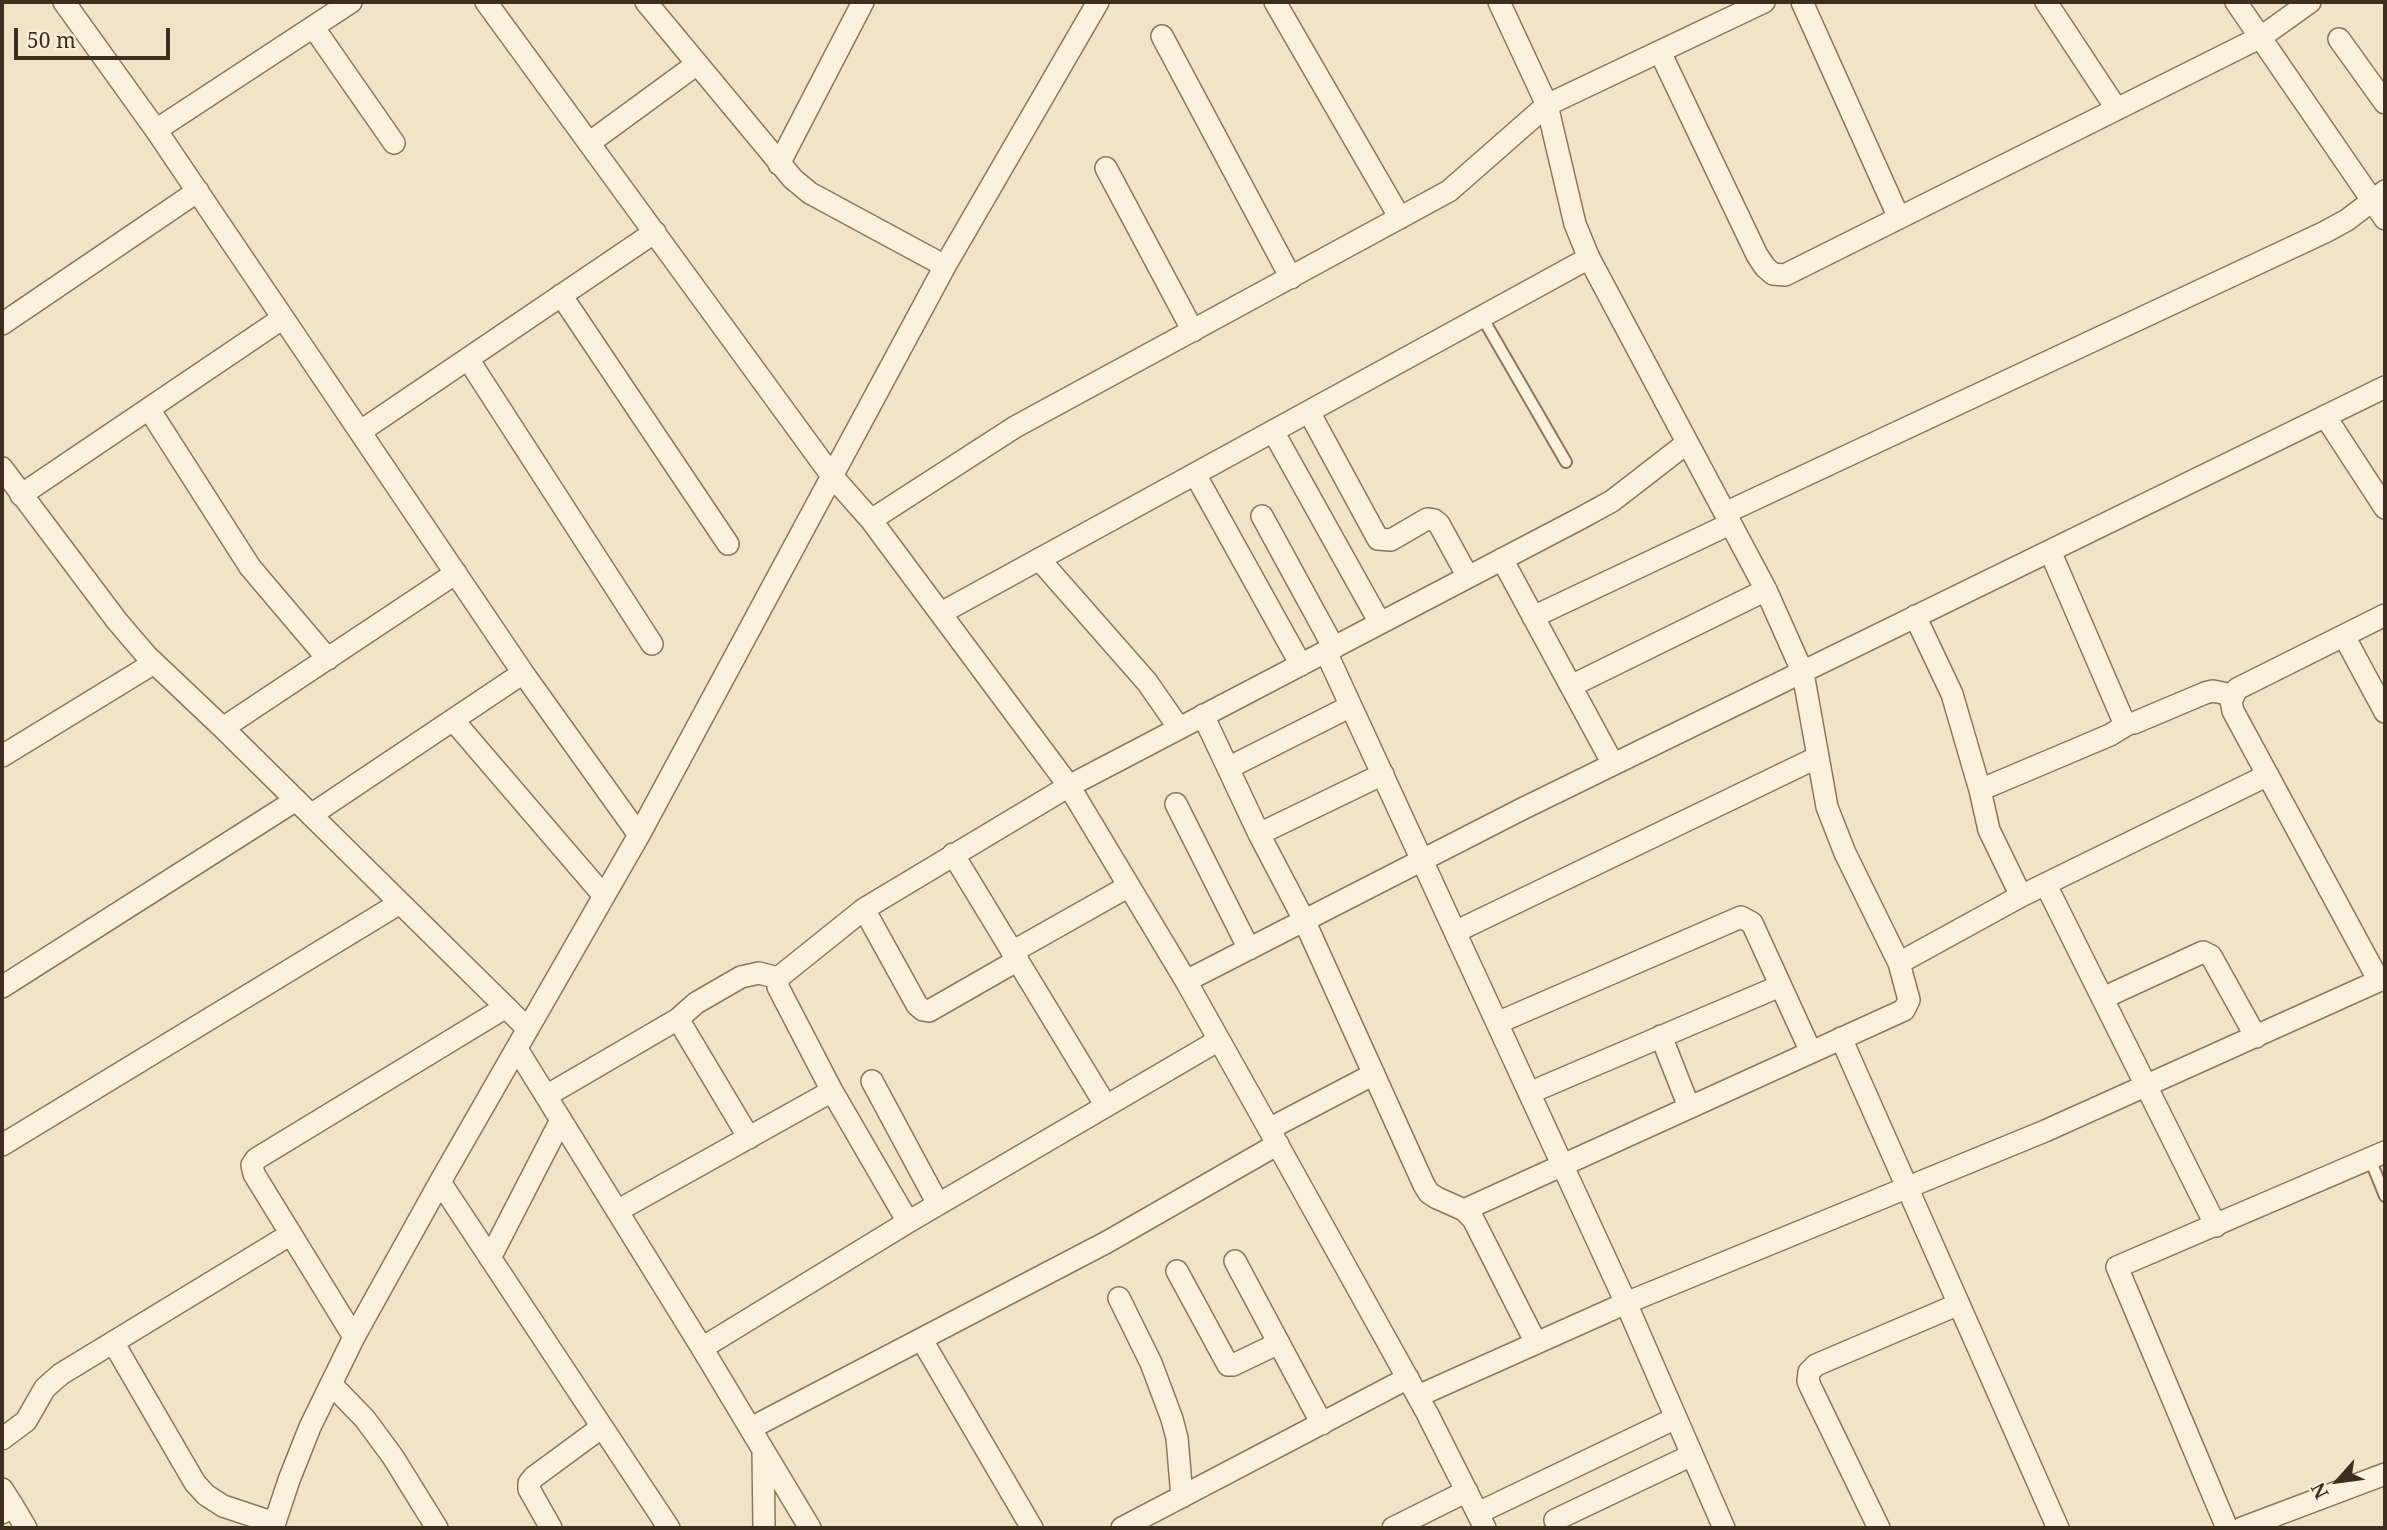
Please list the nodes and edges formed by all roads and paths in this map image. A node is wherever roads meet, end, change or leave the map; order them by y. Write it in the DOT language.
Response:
graph roads {
  1 [pos="65,2"];
  2 [pos="351,2"];
  3 [pos="486,2"];
  4 [pos="646,2"];
  5 [pos="863,2"];
  6 [pos="1098,2"];
  7 [pos="1275,2"];
  8 [pos="1499,2"];
  9 [pos="1764,2"];
  10 [pos="1802,2"];
  11 [pos="2046,2"];
  12 [pos="2236,2"];
  13 [pos="2310,2"];
  14 [pos="314,28"];
  15 [pos="1162,36"];
  16 [pos="2260,37"];
  17 [pos="2339,39"];
  18 [pos="1660,52"];
  19 [pos="698,64"];
  20 [pos="2385,103"];
  21 [pos="1547,105"];
  22 [pos="2116,108"];
  23 [pos="156,130"];
  24 [pos="394,143"];
  25 [pos="589,143"];
  26 [pos="779,164"];
  27 [pos="1106,168"];
  28 [pos="198,191"];
  29 [pos="2379,196"];
  30 [pos="1400,218"];
  31 [pos="1899,218"];
  32 [pos="2385,219"];
  33 [pos="655,232"];
  34 [pos="1589,258"];
  35 [pos="945,266"];
  36 [pos="1291,278"];
  37 [pos="561,295"];
  38 [pos="1482,317"];
  39 [pos="283,318"];
  40 [pos="2,324"];
  41 [pos="1193,331"];
  42 [pos="468,359"];
  43 [pos="2385,387"];
  44 [pos="149,409"];
  45 [pos="1308,412"];
  46 [pos="2325,416"];
  47 [pos="360,431"];
  48 [pos="1273,431"];
  49 [pos="1687,443"];
  50 [pos="1566,462"];
  51 [pos="2,468"];
  52 [pos="1195,474"];
  53 [pos="832,476"];
  54 [pos="21,495"];
  55 [pos="2385,508"];
  56 [pos="1262,516"];
  57 [pos="1728,519"];
  58 [pos="872,520"];
  59 [pos="728,544"];
  60 [pos="2050,551"];
  61 [pos="1039,559"];
  62 [pos="1502,559"];
  63 [pos="456,573"];
  64 [pos="1468,577"];
  65 [pos="1766,590"];
  66 [pos="940,613"];
  67 [pos="2385,615"];
  68 [pos="1915,616"];
  69 [pos="1533,617"];
  70 [pos="1380,623"];
  71 [pos="2344,636"];
  72 [pos="652,644"];
  73 [pos="1330,650"];
  74 [pos="328,659"];
  75 [pos="154,663"];
  76 [pos="1301,665"];
  77 [pos="523,673"];
  78 [pos="1803,673"];
  79 [pos="1571,686"];
  80 [pos="2232,695"];
  81 [pos="1351,706"];
  82 [pos="2385,712"];
  83 [pos="1203,715"];
  84 [pos="453,720"];
  85 [pos="2128,724"];
  86 [pos="223,728"];
  87 [pos="1179,728"];
  88 [pos="2,756"];
  89 [pos="1818,757"];
  90 [pos="1613,764"];
  91 [pos="1228,768"];
  92 [pos="1383,774"];
  93 [pos="2268,775"];
  94 [pos="1069,786"];
  95 [pos="1980,790"];
  96 [pos="1176,804"];
  97 [pos="304,807"];
  98 [pos="1259,834"];
  99 [pos="639,835"];
  100 [pos="953,854"];
  101 [pos="1422,860"];
  102 [pos="2046,885"];
  103 [pos="1129,886"];
  104 [pos="604,896"];
  105 [pos="2021,897"];
  106 [pos="400,903"];
  107 [pos="864,909"];
  108 [pos="1304,920"];
  109 [pos="1455,932"];
  110 [pos="1248,949"];
  111 [pos="1015,956"];
  112 [pos="1899,964"];
  113 [pos="778,978"];
  114 [pos="2382,980"];
  115 [pos="1186,981"];
  116 [pos="1780,986"];
  117 [pos="2,987"];
  118 [pos="2104,998"];
  119 [pos="506,1007"];
  120 [pos="678,1020"];
  121 [pos="1497,1023"];
  122 [pos="528,1029"];
  123 [pos="1661,1037"];
  124 [pos="2256,1037"];
  125 [pos="1842,1038"];
  126 [pos="1219,1041"];
  127 [pos="517,1049"];
  128 [pos="1811,1052"];
  129 [pos="1374,1074"];
  130 [pos="872,1081"];
  131 [pos="2148,1085"];
  132 [pos="832,1091"];
  133 [pos="1529,1093"];
  134 [pos="546,1096"];
  135 [pos="1106,1106"];
  136 [pos="1689,1107"];
  137 [pos="561,1120"];
  138 [pos="1273,1137"];
  139 [pos="749,1138"];
  140 [pos="2,1145"];
  141 [pos="2378,1156"];
  142 [pos="1562,1164"];
  143 [pos="440,1182"];
  144 [pos="1908,1188"];
  145 [pos="2385,1196"];
  146 [pos="938,1204"];
  147 [pos="1464,1210"];
  148 [pos="617,1211"];
  149 [pos="908,1222"];
  150 [pos="2216,1226"];
  151 [pos="291,1234"];
  152 [pos="490,1258"];
  153 [pos="1235,1261"];
  154 [pos="1177,1271"];
  155 [pos="1119,1298"];
  156 [pos="1626,1303"];
  157 [pos="1959,1304"];
  158 [pos="354,1337"];
  159 [pos="922,1340"];
  160 [pos="113,1342"];
  161 [pos="1279,1343"];
  162 [pos="1536,1343"];
  163 [pos="702,1348"];
  164 [pos="331,1384"];
  165 [pos="1413,1387"];
  166 [pos="1676,1418"];
  167 [pos="1322,1424"];
  168 [pos="602,1427"];
  169 [pos="751,1428"];
  170 [pos="2,1439"];
  171 [pos="763,1448"];
  172 [pos="1692,1455"];
  173 [pos="2385,1474"];
  174 [pos="1467,1491"];
  175 [pos="1182,1497"];
  176 [pos="5,1503"];
  177 [pos="1555,1520"];
  178 [pos="2288,1520"];
  179 [pos="1481,1521"];
  180 [pos="273,1526"];
  181 [pos="26,1528"];
  182 [pos="436,1528"];
  183 [pos="551,1528"];
  184 [pos="669,1528"];
  185 [pos="764,1528"];
  186 [pos="810,1528"];
  187 [pos="1032,1528"];
  188 [pos="1122,1528"];
  189 [pos="1393,1528"];
  190 [pos="1724,1528"];
  191 [pos="1879,1528"];
  192 [pos="2058,1528"];
  193 [pos="2227,1528"];
  194 [pos="2242,1528"];
  1 -- 23 [label="street"];
  2 -- 14 [label="street"];
  3 -- 25 [label="street"];
  4 -- 19 [label="street"];
  5 -- 26 [label="street"];
  6 -- 35 [label="street"];
  7 -- 30 [label="street"];
  8 -- 21 [label="street"];
  9 -- 18 [label="street"];
  10 -- 31 [label="street"];
  11 -- 22 [label="street"];
  12 -- 16 [label="street"];
  13 -- 16 [label="street"];
  14 -- 23 [label="street"];
  14 -- 24 [label="street"];
  15 -- 36 [label="street"];
  16 -- 22 [label="street"];
  16 -- 29 [label="street"];
  17 -- 20 [label="street"];
  18 -- 21 [label="street"];
  18 -- 31 [label="street"];
  19 -- 25 [label="street"];
  19 -- 26 [label="street"];
  21 -- 30 [label="street"];
  21 -- 34 [label="street"];
  22 -- 31 [label="street"];
  23 -- 28 [label="street"];
  25 -- 33 [label="street"];
  26 -- 35 [label="street"];
  27 -- 41 [label="street"];
  28 -- 39 [label="street"];
  28 -- 40 [label="street"];
  29 -- 32 [label="street"];
  29 -- 57 [label="street"];
  30 -- 36 [label="street"];
  33 -- 37 [label="street"];
  33 -- 53 [label="street"];
  34 -- 38 [label="street"];
  34 -- 49 [label="street"];
  35 -- 53 [label="street"];
  36 -- 41 [label="street"];
  37 -- 42 [label="street"];
  37 -- 59 [label="street"];
  38 -- 45 [label="street"];
  38 -- 50 [label="lane"];
  39 -- 44 [label="street"];
  39 -- 47 [label="street"];
  41 -- 58 [label="street"];
  42 -- 47 [label="street"];
  42 -- 72 [label="street"];
  43 -- 46 [label="street"];
  44 -- 54 [label="street"];
  44 -- 74 [label="street"];
  45 -- 48 [label="street"];
  45 -- 64 [label="street"];
  46 -- 55 [label="street"];
  46 -- 60 [label="street"];
  47 -- 63 [label="street"];
  48 -- 52 [label="street"];
  48 -- 70 [label="street"];
  49 -- 57 [label="street"];
  49 -- 62 [label="street"];
  51 -- 54 [label="street"];
  52 -- 61 [label="street"];
  52 -- 76 [label="street"];
  53 -- 58 [label="street"];
  53 -- 99 [label="street"];
  54 -- 75 [label="street"];
  56 -- 73 [label="street"];
  57 -- 65 [label="street"];
  57 -- 69 [label="street"];
  58 -- 66 [label="street"];
  60 -- 68 [label="street"];
  60 -- 85 [label="street"];
  61 -- 66 [label="street"];
  61 -- 87 [label="street"];
  62 -- 64 [label="street"];
  62 -- 69 [label="street"];
  63 -- 74 [label="street"];
  63 -- 77 [label="street"];
  64 -- 70 [label="street"];
  65 -- 78 [label="street"];
  65 -- 79 [label="street"];
  66 -- 94 [label="street"];
  67 -- 71 [label="street"];
  68 -- 78 [label="street"];
  68 -- 95 [label="street"];
  69 -- 79 [label="street"];
  70 -- 73 [label="street"];
  71 -- 80 [label="street"];
  71 -- 82 [label="street"];
  73 -- 76 [label="street"];
  73 -- 81 [label="street"];
  74 -- 86 [label="street"];
  75 -- 86 [label="street"];
  75 -- 88 [label="street"];
  76 -- 83 [label="street"];
  77 -- 84 [label="street"];
  77 -- 99 [label="street"];
  78 -- 89 [label="street"];
  78 -- 90 [label="street"];
  79 -- 90 [label="street"];
  80 -- 85 [label="street"];
  80 -- 93 [label="street"];
  81 -- 91 [label="street"];
  81 -- 92 [label="street"];
  83 -- 87 [label="street"];
  83 -- 91 [label="street"];
  84 -- 97 [label="street"];
  84 -- 104 [label="street"];
  85 -- 95 [label="street"];
  86 -- 97 [label="street"];
  87 -- 94 [label="street"];
  89 -- 109 [label="street"];
  89 -- 112 [label="street"];
  90 -- 101 [label="street"];
  91 -- 98 [label="street"];
  92 -- 98 [label="street"];
  92 -- 101 [label="street"];
  93 -- 102 [label="street"];
  93 -- 114 [label="street"];
  94 -- 100 [label="street"];
  94 -- 103 [label="street"];
  95 -- 105 [label="street"];
  96 -- 110 [label="street"];
  97 -- 106 [label="street"];
  97 -- 117 [label="street"];
  98 -- 108 [label="street"];
  99 -- 104 [label="street"];
  100 -- 107 [label="street"];
  100 -- 111 [label="street"];
  101 -- 108 [label="street"];
  101 -- 109 [label="street"];
  102 -- 105 [label="street"];
  102 -- 118 [label="street"];
  103 -- 111 [label="street"];
  103 -- 115 [label="street"];
  104 -- 122 [label="street"];
  105 -- 112 [label="street"];
  106 -- 119 [label="street"];
  106 -- 140 [label="street"];
  107 -- 111 [label="street"];
  107 -- 113 [label="street"];
  108 -- 110 [label="street"];
  108 -- 129 [label="street"];
  109 -- 121 [label="street"];
  110 -- 115 [label="street"];
  111 -- 135 [label="street"];
  112 -- 125 [label="street"];
  113 -- 120 [label="street"];
  113 -- 132 [label="street"];
  114 -- 124 [label="street"];
  115 -- 126 [label="street"];
  116 -- 121 [label="street"];
  116 -- 123 [label="street"];
  116 -- 128 [label="street"];
  118 -- 124 [label="street"];
  118 -- 131 [label="street"];
  119 -- 122 [label="street"];
  119 -- 151 [label="street"];
  120 -- 134 [label="street"];
  120 -- 139 [label="street"];
  121 -- 133 [label="street"];
  122 -- 127 [label="street"];
  123 -- 133 [label="street"];
  123 -- 136 [label="street"];
  124 -- 131 [label="street"];
  125 -- 128 [label="street"];
  125 -- 144 [label="street"];
  126 -- 135 [label="street"];
  126 -- 138 [label="street"];
  127 -- 134 [label="street"];
  127 -- 143 [label="street"];
  128 -- 136 [label="street"];
  129 -- 138 [label="street"];
  129 -- 147 [label="street"];
  130 -- 146 [label="street"];
  131 -- 144 [label="street"];
  131 -- 150 [label="street"];
  132 -- 139 [label="street"];
  132 -- 149 [label="street"];
  133 -- 142 [label="street"];
  134 -- 137 [label="street"];
  135 -- 146 [label="street"];
  136 -- 142 [label="street"];
  137 -- 148 [label="street"];
  137 -- 152 [label="street"];
  138 -- 159 [label="street"];
  138 -- 165 [label="street"];
  139 -- 148 [label="street"];
  141 -- 145 [label="lane"];
  141 -- 150 [label="street"];
  142 -- 147 [label="street"];
  142 -- 156 [label="street"];
  143 -- 152 [label="street"];
  143 -- 158 [label="street"];
  144 -- 156 [label="street"];
  144 -- 157 [label="street"];
  146 -- 149 [label="street"];
  147 -- 162 [label="street"];
  148 -- 163 [label="street"];
  149 -- 163 [label="street"];
  150 -- 193 [label="street"];
  151 -- 158 [label="street"];
  151 -- 160 [label="street"];
  152 -- 168 [label="street"];
  153 -- 161 [label="street"];
  154 -- 161 [label="street"];
  155 -- 175 [label="street"];
  156 -- 162 [label="street"];
  156 -- 166 [label="street"];
  157 -- 191 [label="street"];
  157 -- 192 [label="street"];
  158 -- 164 [label="street"];
  159 -- 169 [label="street"];
  159 -- 187 [label="street"];
  160 -- 170 [label="street"];
  160 -- 180 [label="street"];
  161 -- 167 [label="street"];
  162 -- 165 [label="street"];
  163 -- 169 [label="street"];
  164 -- 180 [label="street"];
  164 -- 182 [label="street"];
  165 -- 167 [label="street"];
  165 -- 174 [label="street"];
  166 -- 172 [label="street"];
  166 -- 179 [label="street"];
  167 -- 175 [label="street"];
  168 -- 183 [label="street"];
  168 -- 184 [label="street"];
  169 -- 171 [label="street"];
  171 -- 185 [label="street"];
  171 -- 186 [label="street"];
  172 -- 177 [label="street"];
  172 -- 190 [label="street"];
  173 -- 178 [label="street"];
  174 -- 179 [label="street"];
  174 -- 189 [label="street"];
  175 -- 188 [label="street"];
  176 -- 181 [label="street"];
  178 -- 194 [label="street"];
}
